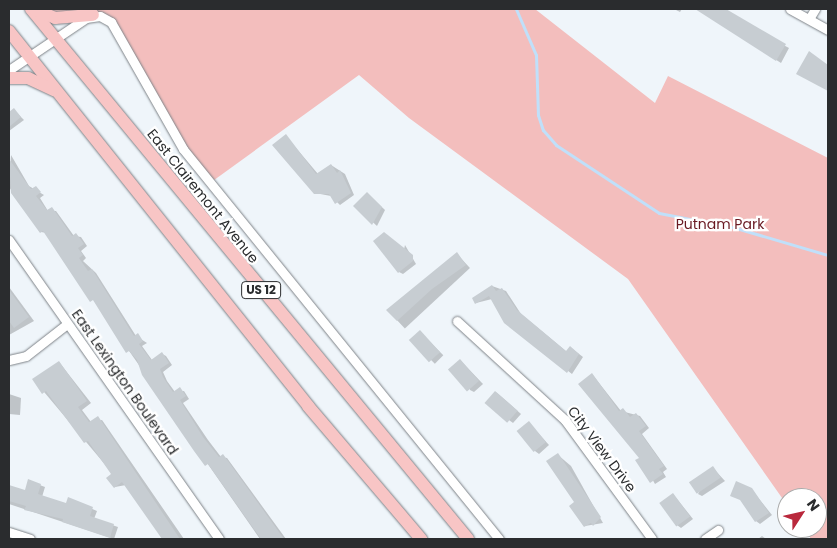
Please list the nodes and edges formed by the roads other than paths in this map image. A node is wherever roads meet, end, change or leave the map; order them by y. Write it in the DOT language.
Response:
graph roads {
  1 [pos="32,9"];
  2 [pos="790,9"];
  3 [pos="816,9"];
  4 [pos="93,15"];
  5 [pos="809,19"];
  6 [pos="828,30"];
  7 [pos="9,31"];
  8 [pos="55,39"];
  9 [pos="29,56"];
  10 [pos="9,70"];
  11 [pos="9,78"];
  12 [pos="58,92"];
  13 [pos="9,240"];
  14 [pos="457,321"];
  15 [pos="68,324"];
  16 [pos="9,360"];
  17 [pos="718,530"];
  18 [pos="9,532"];
  19 [pos="30,539"];
  20 [pos="219,539"];
  21 [pos="421,539"];
  22 [pos="468,539"];
  23 [pos="499,539"];
  24 [pos="652,539"];
  25 [pos="706,539"];
  1 -- 4 [label="main road"];
  1 -- 8 [label="main road, East Clairemont Avenue / US 12"];
  2 -- 5 [label="street"];
  3 -- 5 [label="street"];
  4 -- 8 [label="street"];
  4 -- 23 [label="street"];
  5 -- 6 [label="street"];
  7 -- 9 [label="main road, US 12"];
  8 -- 9 [label="street"];
  8 -- 22 [label="main road, East Clairemont Avenue / US 12"];
  9 -- 10 [label="street"];
  9 -- 12 [label="main road, US 12"];
  11 -- 12 [label="main road"];
  12 -- 21 [label="main road, US 12"];
  13 -- 15 [label="street, East Lexington Boulevard"];
  14 -- 24 [label="street, City View Drive"];
  15 -- 16 [label="street"];
  15 -- 20 [label="street, East Lexington Boulevard"];
  17 -- 25 [label="street"];
  18 -- 19 [label="street"];
}
